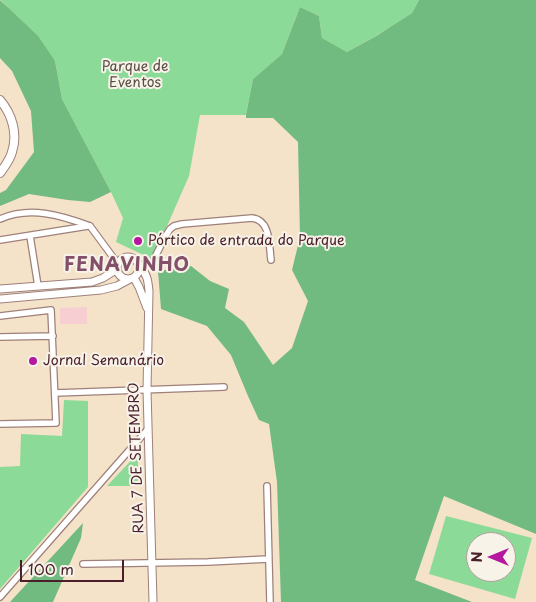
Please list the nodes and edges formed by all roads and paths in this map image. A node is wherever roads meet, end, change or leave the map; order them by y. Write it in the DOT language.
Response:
graph roads {
  1 [pos="0,100"];
  2 [pos="0,173"];
  3 [pos="0,219"];
  4 [pos="90,226"];
  5 [pos="30,236"];
  6 [pos="0,240"];
  7 [pos="271,260"];
  8 [pos="140,266"];
  9 [pos="117,267"];
  10 [pos="132,279"];
  11 [pos="58,285"];
  12 [pos="38,286"];
  13 [pos="0,289"];
  14 [pos="58,294"];
  15 [pos="0,298"];
  16 [pos="148,313"];
  17 [pos="0,316"];
  18 [pos="53,336"];
  19 [pos="0,337"];
  20 [pos="224,387"];
  21 [pos="147,390"];
  22 [pos="55,393"];
  23 [pos="0,424"];
  24 [pos="148,429"];
  25 [pos="267,486"];
  26 [pos="268,559"];
  27 [pos="153,563"];
  28 [pos="83,564"];
  29 [pos="0,597"];
  30 [pos="153,602"];
  31 [pos="270,602"];
  1 -- 2 [label="main road"];
  3 -- 4 [label="street"];
  4 -- 5 [label="street"];
  4 -- 9 [label="street"];
  5 -- 6 [label="street"];
  5 -- 12 [label="street"];
  7 -- 8 [label="street"];
  8 -- 9 [label="street"];
  8 -- 10 [label="street"];
  8 -- 16 [label="street, RUA 7 DE SETEMBRO"];
  9 -- 10 [label="street"];
  9 -- 11 [label="street"];
  10 -- 14 [label="street"];
  10 -- 16 [label="street, RUA 7 DE SETEMBRO"];
  11 -- 12 [label="street"];
  11 -- 14 [label="street"];
  12 -- 13 [label="street"];
  14 -- 15 [label="street"];
  16 -- 21 [label="street, RUA 7 DE SETEMBRO"];
  17 -- 18 [label="street"];
  18 -- 19 [label="street"];
  18 -- 22 [label="street"];
  20 -- 21 [label="street"];
  21 -- 22 [label="street"];
  21 -- 24 [label="street, RUA 7 DE SETEMBRO"];
  22 -- 23 [label="street"];
  24 -- 27 [label="street, RUA 7 DE SETEMBRO"];
  24 -- 29 [label="street"];
  25 -- 26 [label="street"];
  26 -- 27 [label="street"];
  26 -- 31 [label="street"];
  27 -- 28 [label="street"];
  27 -- 30 [label="street, RUA 7 DE SETEMBRO"];
}
